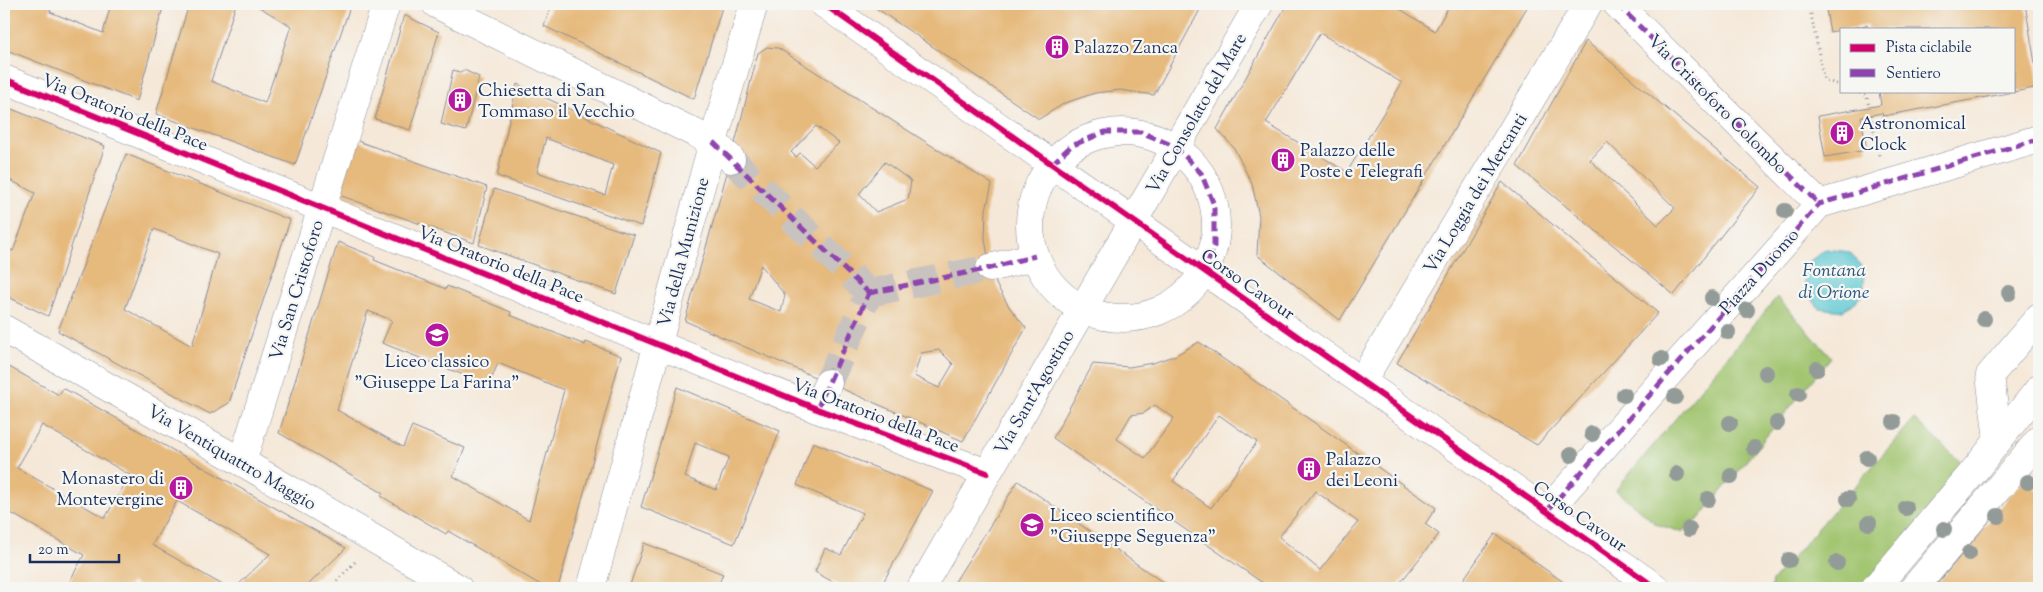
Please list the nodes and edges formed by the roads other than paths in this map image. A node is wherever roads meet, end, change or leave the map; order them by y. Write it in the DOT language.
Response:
graph roads {
  1 [pos="386,4"];
  2 [pos="436,4"];
  3 [pos="754,4"];
  4 [pos="824,4"];
  5 [pos="1259,4"];
  6 [pos="1588,4"];
  7 [pos="1617,4"];
  8 [pos="4,80"];
  9 [pos="2039,139"];
  10 [pos="1176,147"];
  11 [pos="722,150"];
  12 [pos="1052,164"];
  13 [pos="1819,204"];
  14 [pos="322,207"];
  15 [pos="1134,222"];
  16 [pos="1035,256"];
  17 [pos="990,268"];
  18 [pos="1204,272"];
  19 [pos="1082,309"];
  20 [pos="2039,317"];
  21 [pos="4,329"];
  22 [pos="658,343"];
  23 [pos="1362,381"];
  24 [pos="828,383"];
  25 [pos="2039,389"];
  26 [pos="817,408"];
  27 [pos="1998,440"];
  28 [pos="2039,440"];
  29 [pos="242,462"];
  30 [pos="988,474"];
  31 [pos="1547,511"];
  32 [pos="458,588"];
  33 [pos="591,588"];
  34 [pos="921,588"];
  35 [pos="1656,588"];
  36 [pos="1875,588"];
  37 [pos="1914,588"];
  1 -- 14 [label="street, Via San Cristoforo"];
  2 -- 11 [label="street"];
  3 -- 11 [label="street, Via della Munizione"];
  4 -- 12 [label="street, Corso Cavour"];
  5 -- 10 [label="street, Via Consolato del Mare"];
  6 -- 23 [label="street, Via Loggia dei Mercanti"];
  7 -- 13 [label="street, Via Cristoforo Colombo"];
  8 -- 14 [label="street, Via Oratorio della Pace"];
  9 -- 13 [label="street"];
  10 -- 12 [label="street"];
  10 -- 15 [label="street, Via Consolato del Mare"];
  10 -- 18 [label="street"];
  11 -- 22 [label="street, Via della Munizione"];
  12 -- 15 [label="street, Corso Cavour"];
  12 -- 16 [label="street"];
  13 -- 31 [label="street, Piazza Duomo"];
  14 -- 22 [label="street, Via Oratorio della Pace"];
  14 -- 29 [label="street, Via San Cristoforo"];
  15 -- 18 [label="street, Corso Cavour"];
  15 -- 19 [label="street, Via Sant'Agostino"];
  16 -- 17 [label="street"];
  16 -- 19 [label="street"];
  18 -- 19 [label="street"];
  18 -- 23 [label="street, Corso Cavour"];
  19 -- 30 [label="street, Via Sant'Agostino"];
  20 -- 27 [label="street"];
  21 -- 29 [label="street, Via Ventiquattro Maggio"];
  22 -- 26 [label="street, Via Oratorio della Pace"];
  22 -- 33 [label="street, Via della Munizione"];
  23 -- 31 [label="street, Corso Cavour"];
  24 -- 26 [label="street"];
  25 -- 27 [label="street"];
  26 -- 30 [label="street, Via Oratorio della Pace"];
  27 -- 36 [label="street"];
  28 -- 37 [label="street"];
  29 -- 32 [label="street, Via Ventiquattro Maggio"];
  30 -- 34 [label="street, Via Sant'Agostino"];
  31 -- 35 [label="street, Corso Cavour"];
}
